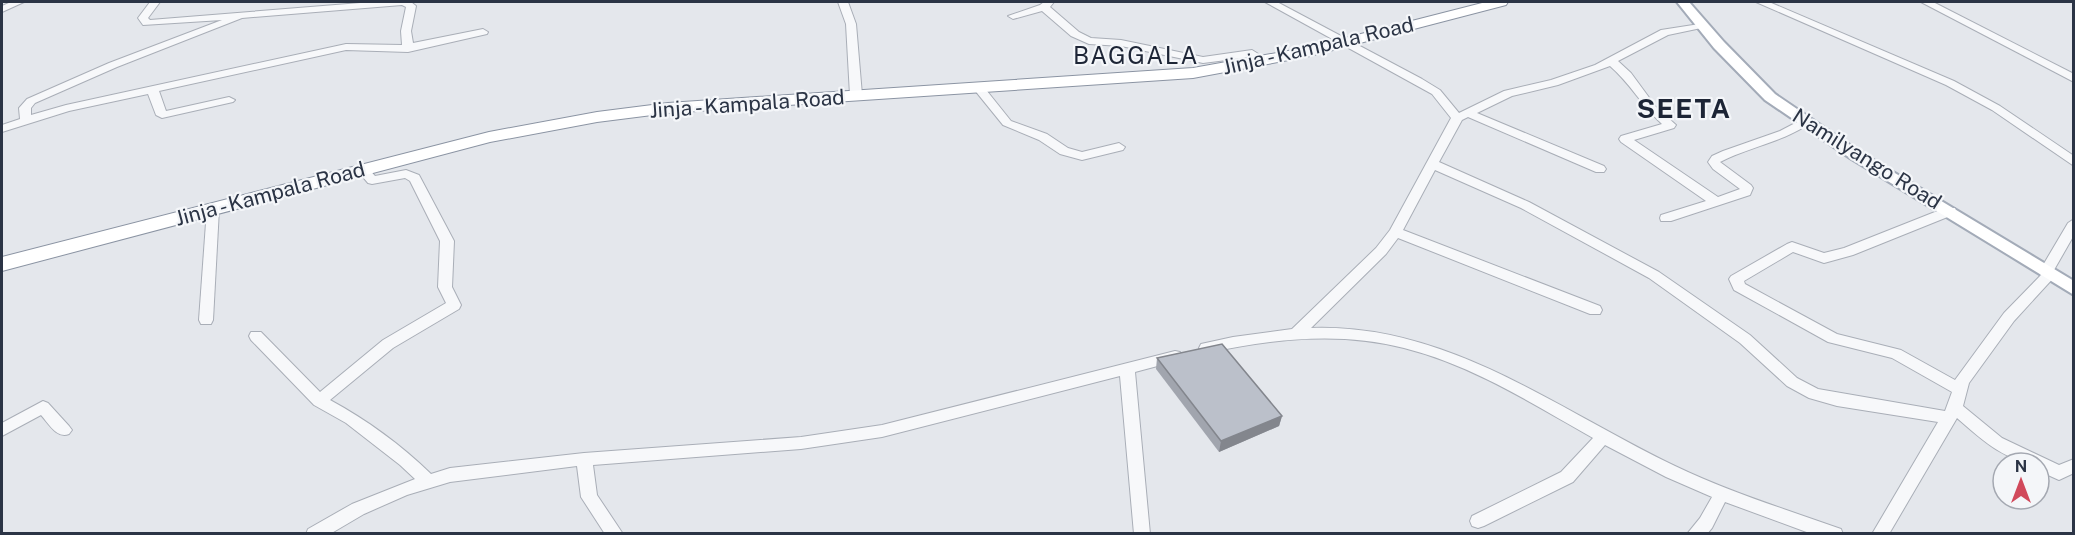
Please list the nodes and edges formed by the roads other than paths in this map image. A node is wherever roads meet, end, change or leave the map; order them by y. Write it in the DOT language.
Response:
graph roads {
  1 [pos="19,2"];
  2 [pos="155,2"];
  3 [pos="401,2"];
  4 [pos="843,2"];
  5 [pos="1270,2"];
  6 [pos="1501,2"];
  7 [pos="1683,2"];
  8 [pos="1761,2"];
  9 [pos="1926,2"];
  10 [pos="1046,4"];
  11 [pos="1777,4"];
  12 [pos="2,9"];
  13 [pos="247,14"];
  14 [pos="1013,16"];
  15 [pos="1702,25"];
  16 [pos="483,33"];
  17 [pos="1344,42"];
  18 [pos="408,49"];
  19 [pos="1263,60"];
  20 [pos="1611,61"];
  21 [pos="2073,79"];
  22 [pos="979,88"];
  23 [pos="152,89"];
  24 [pos="856,95"];
  25 [pos="229,100"];
  26 [pos="1470,114"];
  27 [pos="1457,118"];
  28 [pos="26,119"];
  29 [pos="1805,122"];
  30 [pos="2,129"];
  31 [pos="1119,147"];
  32 [pos="2073,162"];
  33 [pos="1432,164"];
  34 [pos="1600,169"];
  35 [pos="363,170"];
  36 [pos="1715,201"];
  37 [pos="213,209"];
  38 [pos="1950,211"];
  39 [pos="1666,218"];
  40 [pos="2073,223"];
  41 [pos="1395,232"];
  42 [pos="2,264"];
  43 [pos="2048,273"];
  44 [pos="2073,289"];
  45 [pos="1595,310"];
  46 [pos="206,320"];
  47 [pos="1295,335"];
  48 [pos="256,336"];
  49 [pos="1127,368"];
  50 [pos="1958,389"];
  51 [pos="319,401"];
  52 [pos="1952,413"];
  53 [pos="2,430"];
  54 [pos="64,430"];
  55 [pos="1604,436"];
  56 [pos="584,459"];
  57 [pos="2073,465"];
  58 [pos="427,481"];
  59 [pos="1721,495"];
  60 [pos="1478,521"];
  61 [pos="314,534"];
  62 [pos="615,534"];
  63 [pos="1142,534"];
  64 [pos="1695,534"];
  65 [pos="1835,534"];
  66 [pos="1880,534"];
  1 -- 12 [label="street"];
  2 -- 13 [label="street"];
  3 -- 13 [label="street"];
  3 -- 18 [label="street"];
  4 -- 24 [label="street"];
  5 -- 17 [label="street"];
  6 -- 17 [label="highway, Jinja - Kampala Road"];
  7 -- 15 [label="main road, Namilyango Road"];
  8 -- 11 [label="street"];
  9 -- 21 [label="street"];
  10 -- 14 [label="street"];
  10 -- 19 [label="street"];
  11 -- 32 [label="street"];
  13 -- 28 [label="street"];
  15 -- 20 [label="street"];
  15 -- 29 [label="main road, Namilyango Road"];
  16 -- 18 [label="street"];
  17 -- 19 [label="highway, Jinja - Kampala Road"];
  17 -- 27 [label="street"];
  18 -- 23 [label="street"];
  19 -- 22 [label="highway, Jinja - Kampala Road"];
  20 -- 26 [label="street"];
  20 -- 36 [label="street"];
  22 -- 24 [label="highway, Jinja - Kampala Road"];
  22 -- 31 [label="street"];
  23 -- 25 [label="street"];
  23 -- 28 [label="street"];
  24 -- 35 [label="highway, Jinja - Kampala Road"];
  26 -- 27 [label="street"];
  26 -- 34 [label="street"];
  27 -- 33 [label="street"];
  28 -- 30 [label="street"];
  29 -- 36 [label="street"];
  29 -- 38 [label="main road, Namilyango Road"];
  33 -- 41 [label="street"];
  33 -- 52 [label="street"];
  35 -- 37 [label="highway, Jinja - Kampala Road"];
  35 -- 51 [label="street"];
  36 -- 39 [label="street"];
  37 -- 42 [label="highway, Jinja - Kampala Road"];
  37 -- 46 [label="street"];
  38 -- 43 [label="main road, Namilyango Road"];
  38 -- 50 [label="street"];
  40 -- 43 [label="street"];
  41 -- 45 [label="street"];
  41 -- 47 [label="street"];
  43 -- 44 [label="main road, Namilyango Road"];
  43 -- 50 [label="street"];
  47 -- 49 [label="street"];
  47 -- 55 [label="street"];
  48 -- 51 [label="street"];
  49 -- 56 [label="street"];
  49 -- 63 [label="street"];
  50 -- 52 [label="street"];
  51 -- 58 [label="street"];
  52 -- 57 [label="street"];
  52 -- 66 [label="street"];
  53 -- 54 [label="street"];
  55 -- 59 [label="street"];
  55 -- 60 [label="street"];
  56 -- 58 [label="street"];
  56 -- 62 [label="street"];
  58 -- 61 [label="street"];
  59 -- 64 [label="street"];
  59 -- 65 [label="street"];
}
